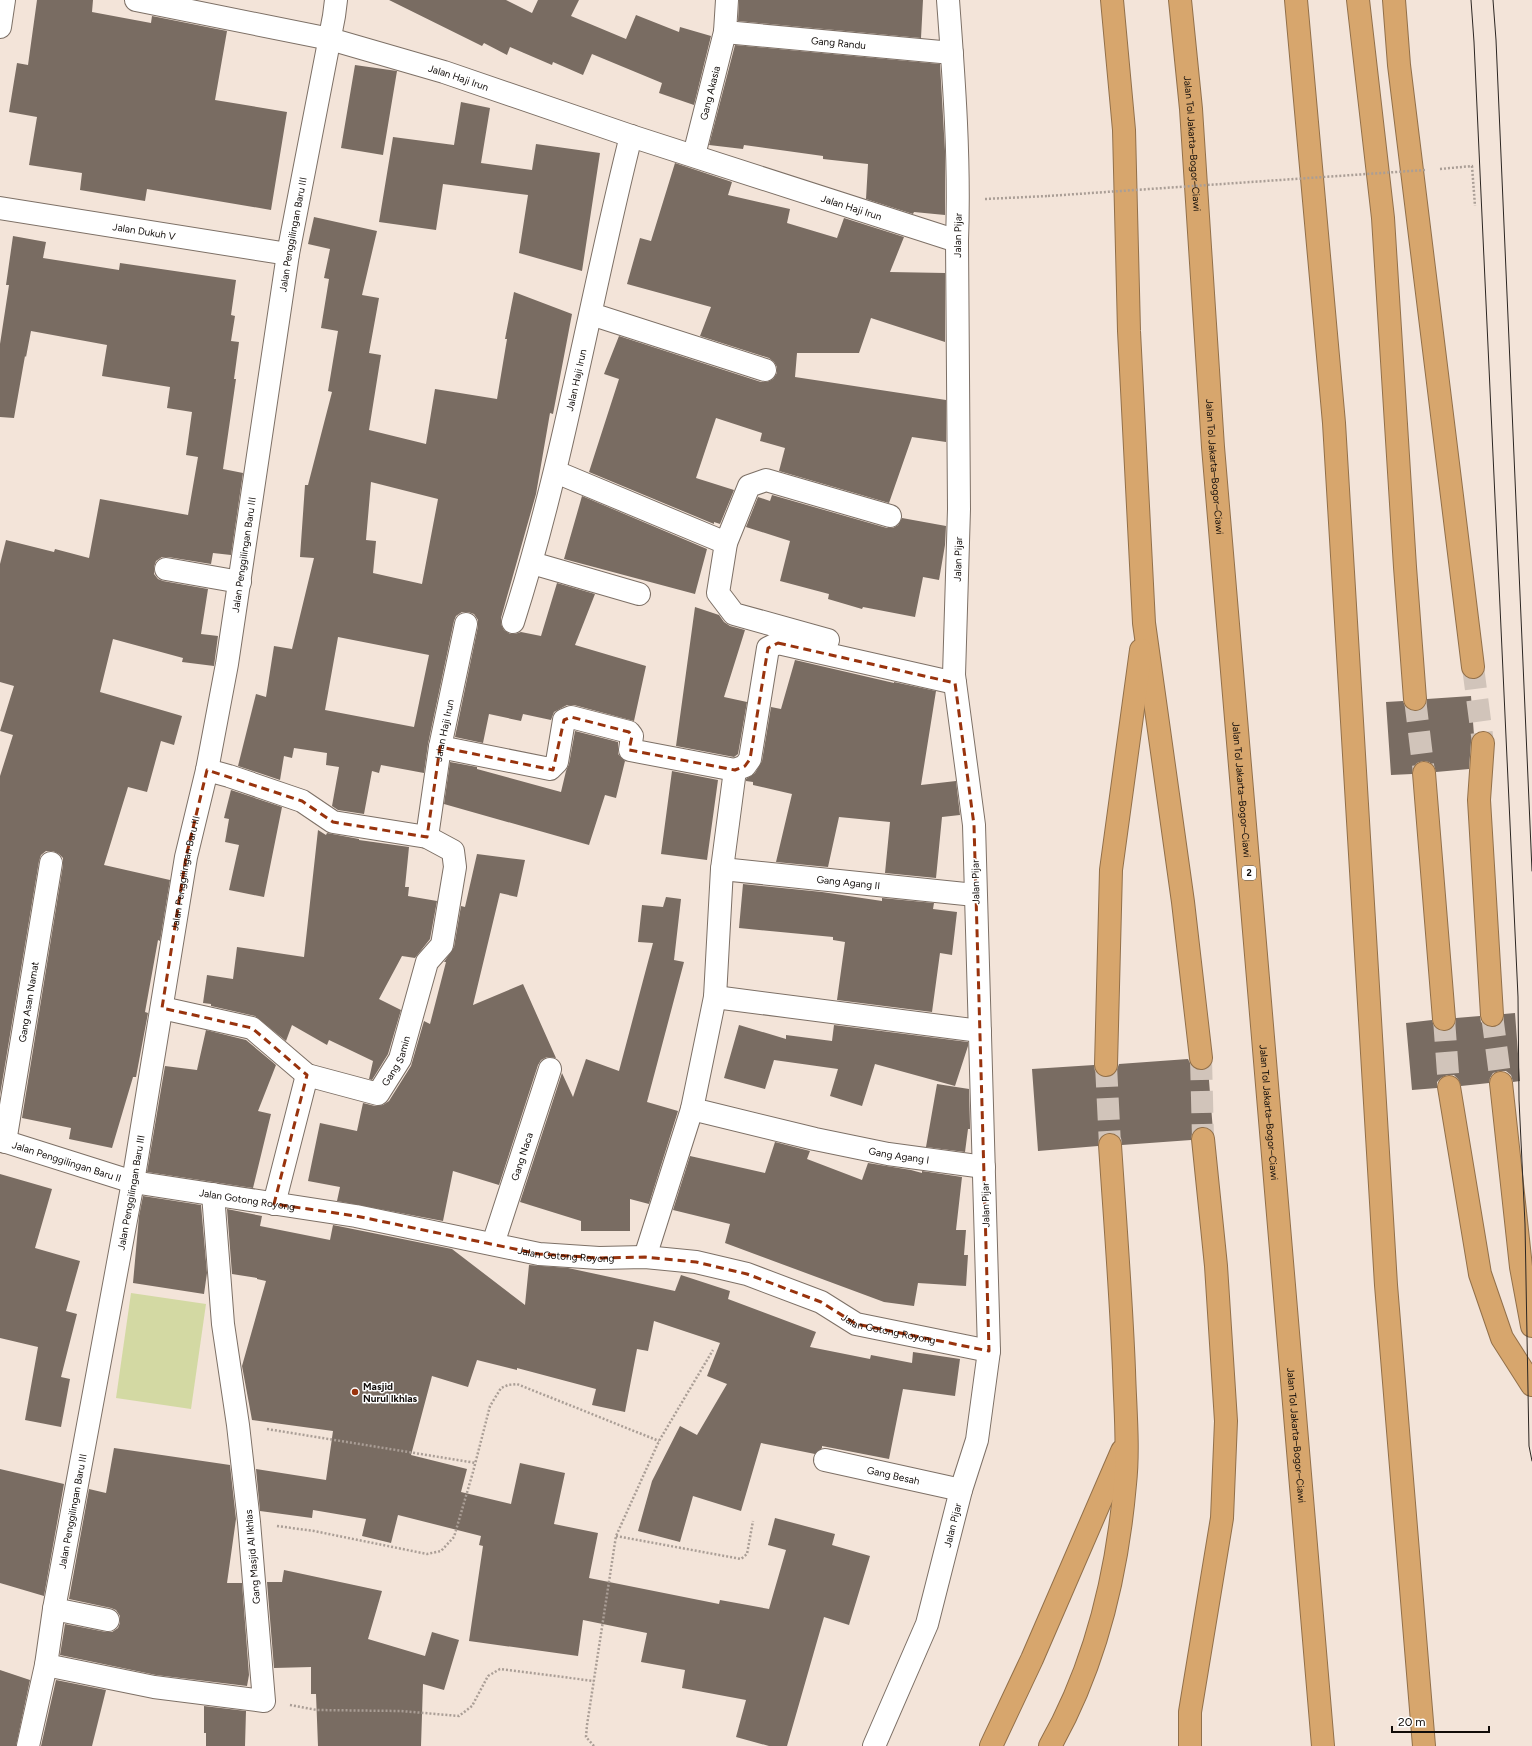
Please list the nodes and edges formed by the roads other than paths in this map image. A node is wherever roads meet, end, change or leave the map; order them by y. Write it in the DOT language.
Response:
graph roads {
  1 [pos="4,0"];
  2 [pos="136,0"];
  3 [pos="336,0"];
  4 [pos="727,0"];
  5 [pos="948,0"];
  6 [pos="1112,0"];
  7 [pos="1180,0"];
  8 [pos="1296,0"];
  9 [pos="1358,0"];
  10 [pos="1394,0"];
  11 [pos="208,7"];
  12 [pos="0,27"];
  13 [pos="725,32"];
  14 [pos="330,39"];
  15 [pos="952,52"];
  16 [pos="631,136"];
  17 [pos="694,155"];
  18 [pos="0,208"];
  19 [pos="957,241"];
  20 [pos="288,254"];
  21 [pos="590,314"];
  22 [pos="765,370"];
  23 [pos="556,472"];
  24 [pos="890,516"];
  25 [pos="726,543"];
  26 [pos="532,563"];
  27 [pos="166,569"];
  28 [pos="240,582"];
  29 [pos="639,594"];
  30 [pos="513,622"];
  31 [pos="1144,623"];
  32 [pos="466,624"];
  33 [pos="1473,667"];
  34 [pos="955,679"];
  35 [pos="1416,699"];
  36 [pos="1483,743"];
  37 [pos="440,747"];
  38 [pos="207,770"];
  39 [pos="735,770"];
  40 [pos="1424,773"];
  41 [pos="427,837"];
  42 [pos="51,863"];
  43 [pos="722,870"];
  44 [pos="975,895"];
  45 [pos="715,996"];
  46 [pos="162,1008"];
  47 [pos="1492,1015"];
  48 [pos="1444,1019"];
  49 [pos="980,1031"];
  50 [pos="1201,1058"];
  51 [pos="1106,1064"];
  52 [pos="550,1069"];
  53 [pos="307,1075"];
  54 [pos="1501,1083"];
  55 [pos="1449,1087"];
  56 [pos="692,1109"];
  57 [pos="1203,1139"];
  58 [pos="3,1141"];
  59 [pos="1110,1145"];
  60 [pos="984,1167"];
  61 [pos="134,1182"];
  62 [pos="213,1194"];
  63 [pos="274,1204"];
  64 [pos="494,1244"];
  65 [pos="645,1256"];
  66 [pos="1532,1326"];
  67 [pos="989,1351"];
  68 [pos="1532,1385"];
  69 [pos="1127,1441"];
  70 [pos="825,1460"];
  71 [pos="961,1490"];
  72 [pos="54,1609"];
  73 [pos="108,1620"];
  74 [pos="46,1666"];
  75 [pos="28,1746"];
  76 [pos="874,1746"];
  77 [pos="991,1746"];
  78 [pos="1050,1746"];
  79 [pos="1190,1746"];
  80 [pos="1323,1746"];
  81 [pos="1424,1746"];
  1 -- 12 [label="street"];
  2 -- 11 [label="street, Jalan Haji Irun"];
  3 -- 14 [label="street, Jalan Penggilingan Baru III"];
  4 -- 13 [label="street, Gang Akasia"];
  5 -- 15 [label="street, Jalan Pijar"];
  6 -- 31 [label="highway"];
  7 -- 80 [label="highway, Jalan Tol Jakarta–Bogor–Ciawi / 2"];
  8 -- 81 [label="highway"];
  9 -- 35 [label="highway"];
  10 -- 33 [label="highway"];
  11 -- 14 [label="street, Jalan Haji Irun"];
  13 -- 15 [label="street, Gang Randu"];
  13 -- 17 [label="street, Gang Akasia"];
  14 -- 16 [label="street, Jalan Haji Irun"];
  14 -- 20 [label="street, Jalan Penggilingan Baru III"];
  15 -- 19 [label="street, Jalan Pijar"];
  16 -- 17 [label="street, Jalan Haji Irun"];
  16 -- 21 [label="street, Jalan Haji Irun"];
  17 -- 19 [label="street, Jalan Haji Irun"];
  18 -- 20 [label="street, Jalan Dukuh V"];
  19 -- 34 [label="street, Jalan Pijar"];
  20 -- 28 [label="street, Jalan Penggilingan Baru III"];
  21 -- 22 [label="street"];
  21 -- 23 [label="street, Jalan Haji Irun"];
  23 -- 25 [label="street"];
  23 -- 26 [label="street, Jalan Haji Irun"];
  24 -- 25 [label="street"];
  25 -- 34 [label="street"];
  26 -- 29 [label="street"];
  26 -- 30 [label="street, Jalan Haji Irun"];
  27 -- 28 [label="street"];
  28 -- 38 [label="street, Jalan Penggilingan Baru III"];
  31 -- 50 [label="highway"];
  31 -- 51 [label="highway"];
  32 -- 37 [label="street, Jalan Haji Irun"];
  34 -- 39 [label="street"];
  34 -- 44 [label="street, Jalan Pijar"];
  36 -- 47 [label="highway"];
  37 -- 39 [label="street"];
  37 -- 41 [label="street, Jalan Haji Irun"];
  38 -- 41 [label="street"];
  38 -- 46 [label="street, Jalan Penggilingan Baru III"];
  39 -- 43 [label="street"];
  40 -- 48 [label="highway"];
  41 -- 53 [label="street, Gang Samin"];
  42 -- 58 [label="street, Gang Asan Namat"];
  43 -- 44 [label="street, Gang Agang II"];
  43 -- 45 [label="street"];
  44 -- 49 [label="street, Jalan Pijar"];
  45 -- 49 [label="street"];
  45 -- 56 [label="street"];
  46 -- 53 [label="street, Gang Samin"];
  46 -- 61 [label="street, Jalan Penggilingan Baru III"];
  49 -- 60 [label="street, Jalan Pijar"];
  52 -- 64 [label="street, Gang Naca"];
  53 -- 63 [label="street"];
  54 -- 66 [label="highway"];
  55 -- 68 [label="highway"];
  56 -- 60 [label="street, Gang Agang I"];
  56 -- 65 [label="street"];
  57 -- 79 [label="highway"];
  58 -- 61 [label="street, Jalan Penggilingan Baru II"];
  59 -- 69 [label="highway"];
  60 -- 67 [label="street, Jalan Pijar"];
  61 -- 62 [label="street, Jalan Gotong Royong"];
  61 -- 72 [label="street, Jalan Penggilingan Baru III"];
  62 -- 63 [label="street, Jalan Gotong Royong"];
  62 -- 74 [label="street, Gang Masjid Al Ikhlas"];
  63 -- 64 [label="street, Jalan Gotong Royong"];
  64 -- 65 [label="street, Jalan Gotong Royong"];
  65 -- 67 [label="street, Jalan Gotong Royong"];
  67 -- 71 [label="street, Jalan Pijar"];
  69 -- 77 [label="highway"];
  69 -- 78 [label="highway"];
  70 -- 71 [label="street, Gang Besah"];
  71 -- 76 [label="street, Jalan Pijar"];
  72 -- 73 [label="street"];
  72 -- 74 [label="street, Jalan Penggilingan Baru III"];
  74 -- 75 [label="street, Jalan Penggilingan Baru III"];
}
